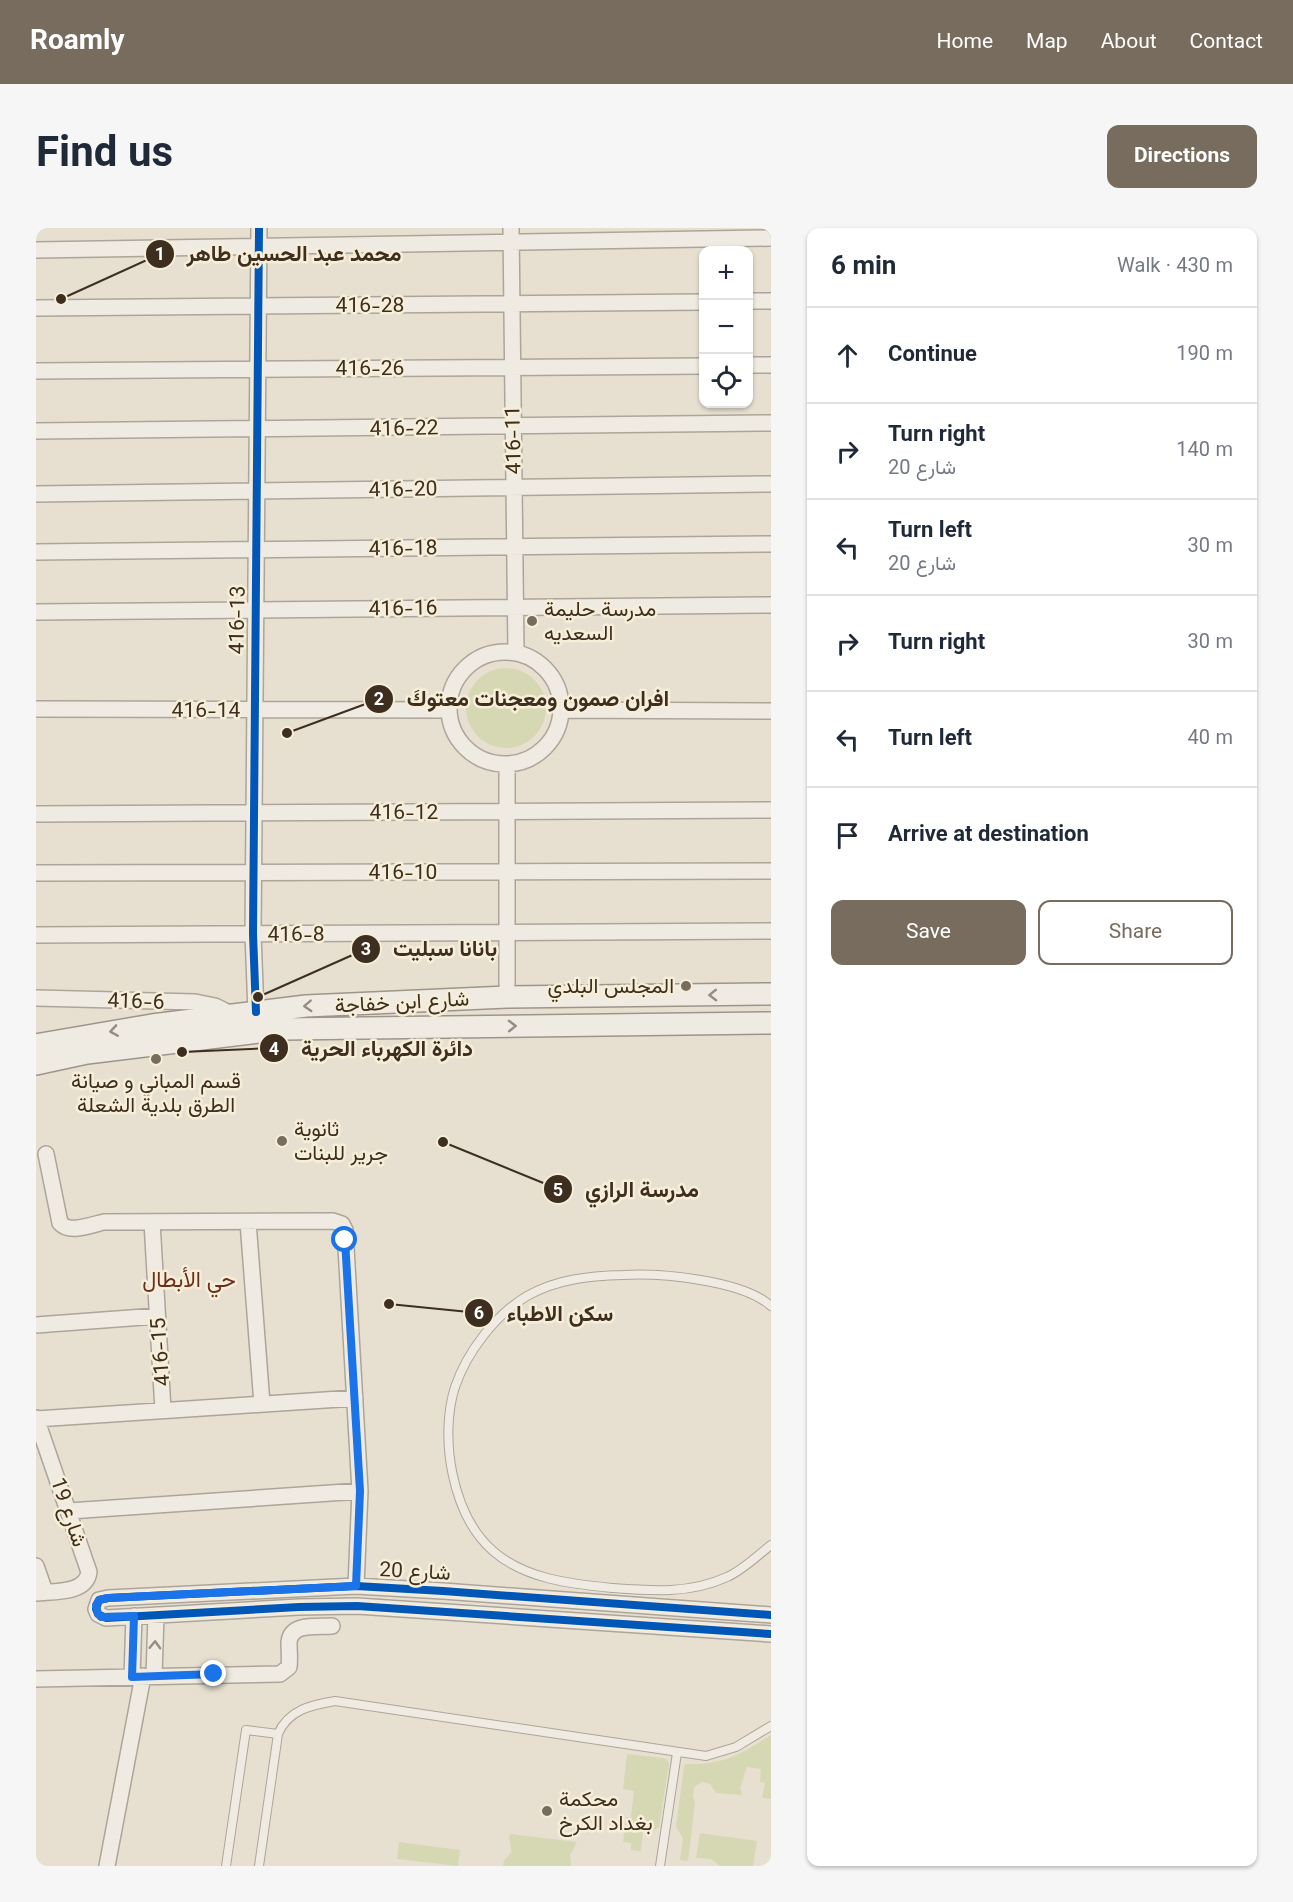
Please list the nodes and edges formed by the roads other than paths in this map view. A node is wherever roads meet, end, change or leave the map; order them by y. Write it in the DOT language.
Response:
graph roads {
  1 [pos="259,228"];
  2 [pos="511,235"];
  3 [pos="771,238"];
  4 [pos="258,246"];
  5 [pos="36,250"];
  6 [pos="771,301"];
  7 [pos="699,302"];
  8 [pos="753,302"];
  9 [pos="512,304"];
  10 [pos="258,306"];
  11 [pos="36,308"];
  12 [pos="753,365"];
  13 [pos="771,365"];
  14 [pos="699,366"];
  15 [pos="512,367"];
  16 [pos="257,369"];
  17 [pos="36,371"];
  18 [pos="771,423"];
  19 [pos="513,426"];
  20 [pos="257,430"];
  21 [pos="36,431"];
  22 [pos="771,484"];
  23 [pos="514,487"];
  24 [pos="256,490"];
  25 [pos="36,494"];
  26 [pos="771,544"];
  27 [pos="514,547"];
  28 [pos="256,550"];
  29 [pos="36,552"];
  30 [pos="771,605"];
  31 [pos="515,607"];
  32 [pos="255,610"];
  33 [pos="36,612"];
  34 [pos="516,653"];
  35 [pos="36,709"];
  36 [pos="254,710"];
  37 [pos="448,710"];
  38 [pos="561,710"];
  39 [pos="771,711"];
  40 [pos="507,764"];
  41 [pos="771,810"];
  42 [pos="507,812"];
  43 [pos="254,813"];
  44 [pos="36,814"];
  45 [pos="771,871"];
  46 [pos="253,872"];
  47 [pos="507,872"];
  48 [pos="36,873"];
  49 [pos="771,932"];
  50 [pos="507,933"];
  51 [pos="253,934"];
  52 [pos="36,935"];
  53 [pos="771,994"];
  54 [pos="507,997"];
  55 [pos="36,998"];
  56 [pos="256,1012"];
  57 [pos="771,1023"];
  58 [pos="234,1025"];
  59 [pos="36,1045"];
  60 [pos="36,1064"];
  61 [pos="46,1154"];
  62 [pos="152,1222"];
  63 [pos="248,1222"];
  64 [pos="771,1306"];
  65 [pos="158,1316"];
  66 [pos="36,1324"];
  67 [pos="355,1398"];
  68 [pos="262,1404"];
  69 [pos="163,1410"];
  70 [pos="36,1418"];
  71 [pos="360,1491"];
  72 [pos="69,1511"];
  73 [pos="771,1545"];
  74 [pos="36,1566"];
  75 [pos="81,1586"];
  76 [pos="356,1586"];
  77 [pos="41,1592"];
  78 [pos="561,1599"];
  79 [pos="96,1605"];
  80 [pos="156,1615"];
  81 [pos="771,1615"];
  82 [pos="134,1616"];
  83 [pos="560,1619"];
  84 [pos="333,1626"];
  85 [pos="771,1634"];
  86 [pos="143,1676"];
  87 [pos="36,1679"];
  88 [pos="771,1726"];
  89 [pos="278,1734"];
  90 [pos="677,1753"];
  91 [pos="107,1866"];
  92 [pos="226,1866"];
  93 [pos="258,1866"];
  94 [pos="660,1866"];
  1 -- 4 [label="street, 416-13"];
  2 -- 3 [label="street"];
  2 -- 4 [label="street"];
  2 -- 9 [label="street, 416-11"];
  4 -- 5 [label="street"];
  4 -- 10 [label="street, 416-13"];
  6 -- 8 [label="street"];
  7 -- 9 [label="street, 416-28"];
  9 -- 10 [label="street, 416-28"];
  9 -- 15 [label="street, 416-11"];
  10 -- 11 [label="street, 416-28"];
  10 -- 16 [label="street, 416-13"];
  12 -- 13 [label="street"];
  14 -- 15 [label="street, 416-26"];
  15 -- 16 [label="street, 416-26"];
  15 -- 19 [label="street, 416-11"];
  16 -- 17 [label="street, 416-26"];
  16 -- 20 [label="street, 416-13"];
  18 -- 19 [label="street, 416-22"];
  19 -- 20 [label="street, 416-22"];
  19 -- 23 [label="street, 416-11"];
  20 -- 21 [label="street, 416-22"];
  20 -- 24 [label="street, 416-13"];
  22 -- 23 [label="street, 416-20"];
  23 -- 24 [label="street, 416-20"];
  23 -- 27 [label="street, 416-11"];
  24 -- 25 [label="street, 416-20"];
  24 -- 28 [label="street, 416-13"];
  26 -- 27 [label="street, 416-18"];
  27 -- 28 [label="street, 416-18"];
  27 -- 31 [label="street, 416-11"];
  28 -- 29 [label="street, 416-18"];
  28 -- 32 [label="street, 416-13"];
  30 -- 31 [label="street, 416-16"];
  31 -- 32 [label="street, 416-16"];
  31 -- 34 [label="street, 416-11"];
  32 -- 33 [label="street, 416-16"];
  32 -- 36 [label="street, 416-13"];
  34 -- 37 [label="street"];
  34 -- 38 [label="street"];
  35 -- 36 [label="street, 416-14"];
  36 -- 37 [label="street, 416-14"];
  36 -- 43 [label="street, 416-13"];
  37 -- 40 [label="street"];
  38 -- 39 [label="street"];
  38 -- 40 [label="street"];
  40 -- 42 [label="street"];
  41 -- 42 [label="street, 416-12"];
  42 -- 43 [label="street, 416-12"];
  42 -- 47 [label="street"];
  43 -- 44 [label="street, 416-12"];
  43 -- 46 [label="street, 416-13"];
  45 -- 47 [label="street, 416-10"];
  46 -- 47 [label="street, 416-10"];
  46 -- 48 [label="street, 416-10"];
  46 -- 51 [label="street, 416-13"];
  47 -- 50 [label="street"];
  49 -- 50 [label="street, 416-8"];
  50 -- 51 [label="street, 416-8"];
  50 -- 54 [label="street"];
  51 -- 52 [label="street, 416-8"];
  51 -- 56 [label="street, 416-13"];
  53 -- 54 [label="street, شارع ابن خفاجة, one-way"];
  54 -- 56 [label="street, شارع ابن خفاجة, one-way"];
  55 -- 58 [label="street, 416-6"];
  56 -- 58 [label="street, شارع ابن خفاجة"];
  58 -- 57 [label="street, شارع ابن خفاجة, one-way"];
  58 -- 59 [label="street, شارع ابن خفاجة, one-way"];
  58 -- 60 [label="street, شارع ابن خفاجة"];
  61 -- 62 [label="street"];
  62 -- 63 [label="street"];
  62 -- 65 [label="street, 416-15"];
  63 -- 67 [label="street"];
  63 -- 68 [label="street"];
  64 -- 73 [label="lane"];
  65 -- 66 [label="street"];
  65 -- 69 [label="street, 416-15"];
  67 -- 68 [label="street"];
  67 -- 71 [label="street"];
  68 -- 69 [label="street"];
  69 -- 70 [label="street"];
  70 -- 72 [label="street, شارع 19"];
  71 -- 72 [label="street"];
  71 -- 76 [label="street"];
  72 -- 75 [label="street, شارع 19"];
  74 -- 77 [label="street"];
  75 -- 77 [label="street"];
  75 -- 79 [label="street, شارع 20"];
  76 -- 78 [label="street, شارع 20"];
  76 -- 79 [label="street, شارع 20"];
  78 -- 81 [label="street, شارع 20"];
  78 -- 83 [label="street"];
  79 -- 82 [label="street, شارع 20"];
  80 -- 82 [label="street, شارع 20"];
  80 -- 83 [label="street, شارع 20"];
  86 -- 80 [label="street, one-way"];
  82 -- 86 [label="street"];
  83 -- 85 [label="street, شارع 20"];
  84 -- 86 [label="street"];
  86 -- 87 [label="street"];
  86 -- 91 [label="street"];
  88 -- 90 [label="lane"];
  89 -- 90 [label="lane"];
  89 -- 92 [label="lane"];
  89 -- 93 [label="lane"];
  90 -- 94 [label="lane"];
}
